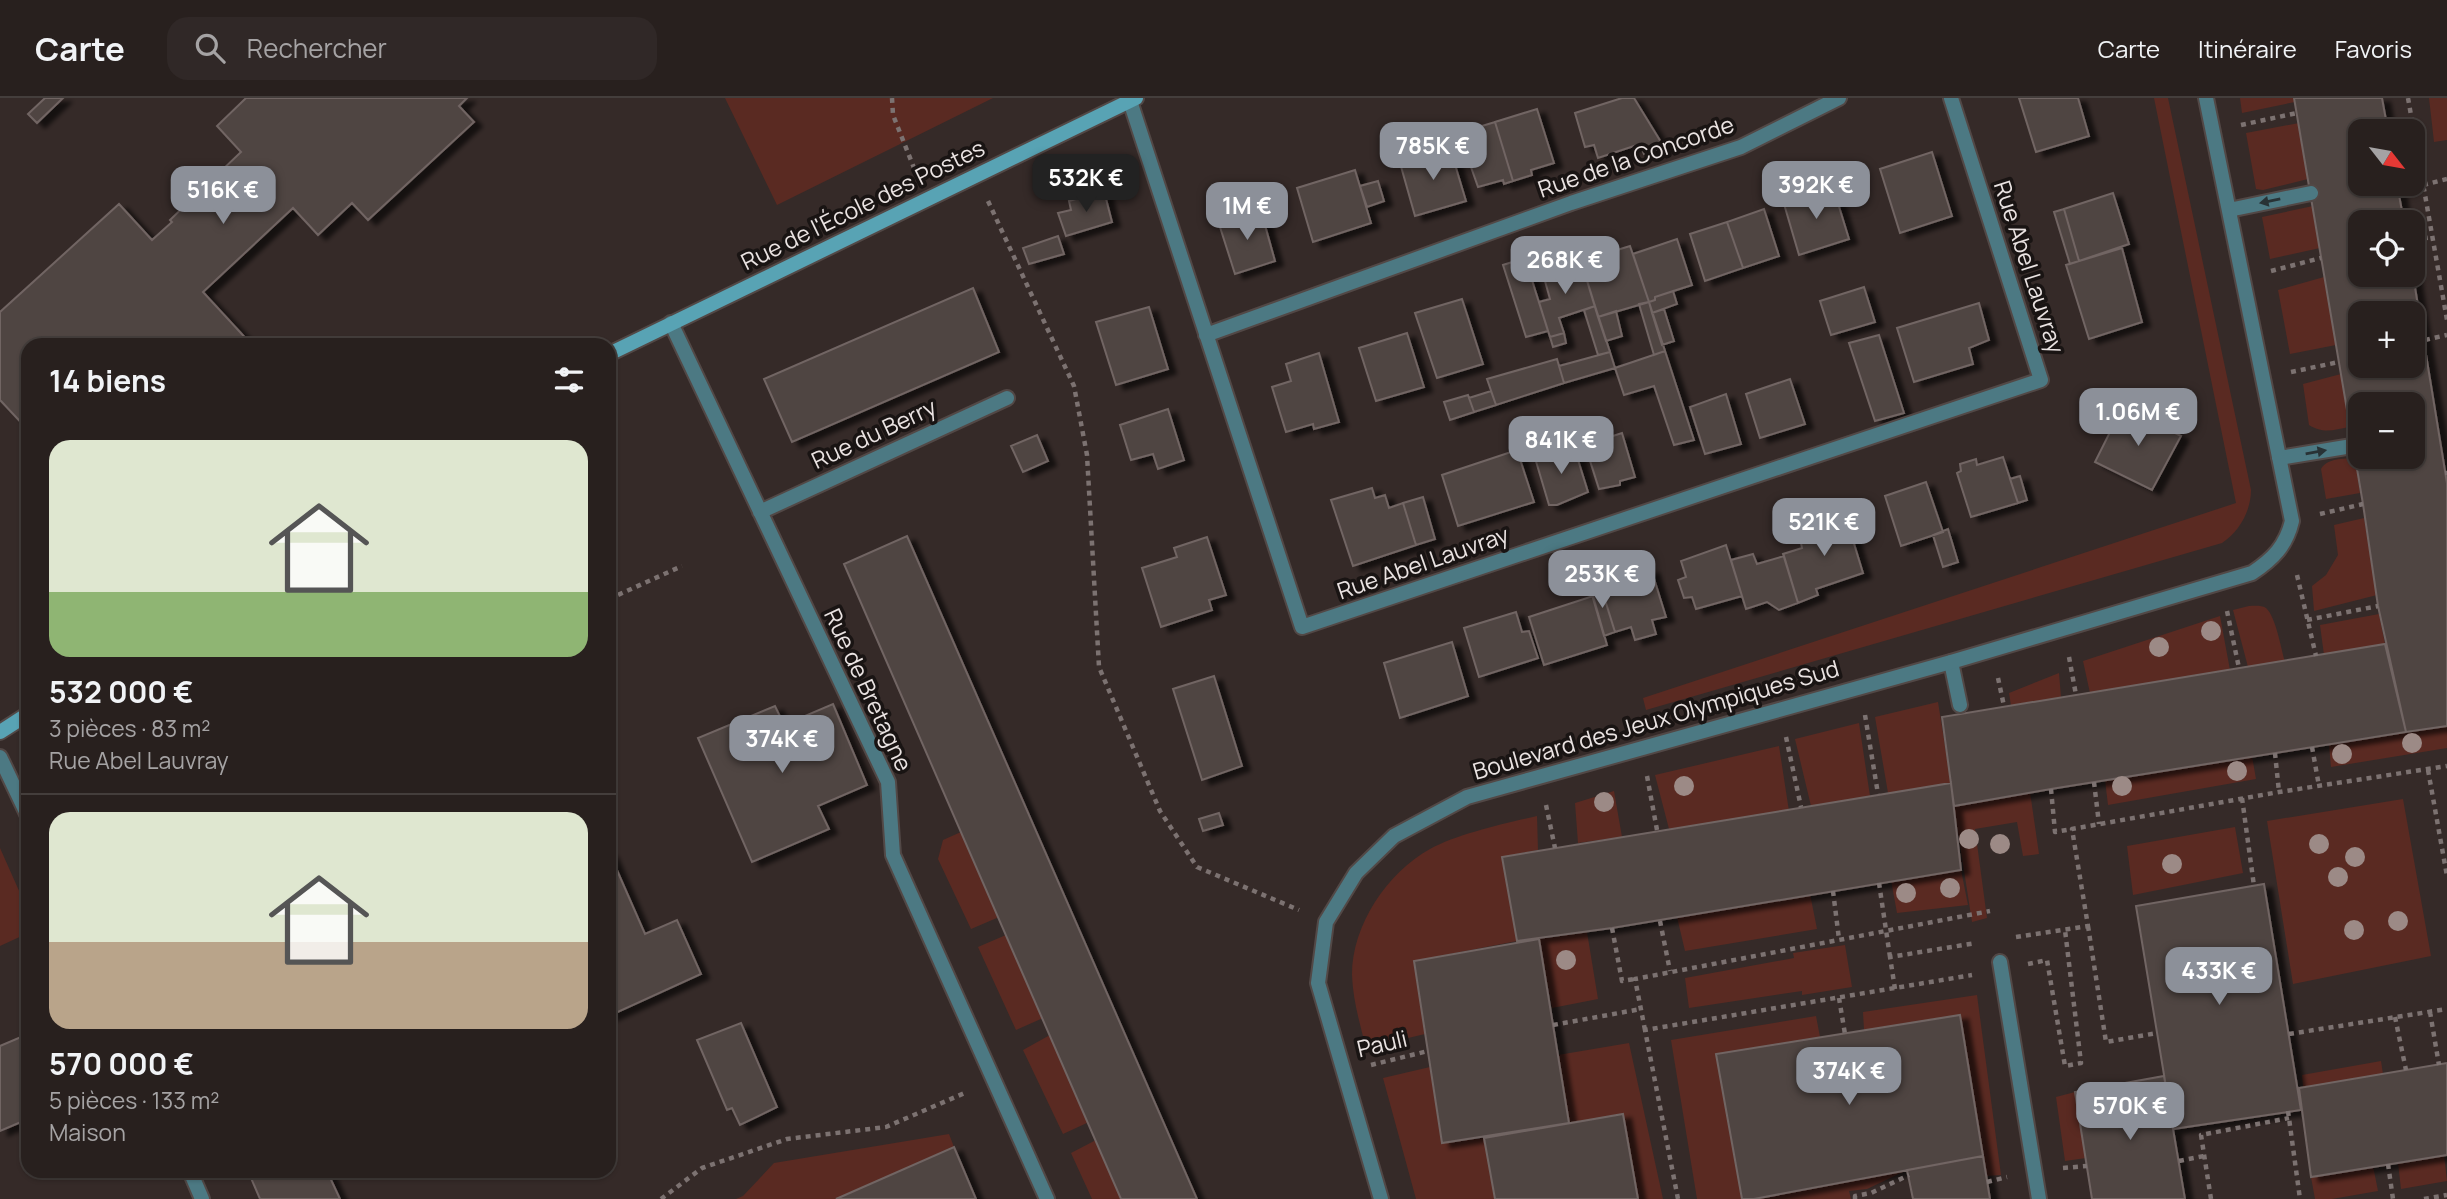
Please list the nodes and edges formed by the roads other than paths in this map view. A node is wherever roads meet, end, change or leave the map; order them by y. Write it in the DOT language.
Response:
graph roads {
  1 [pos="1839,98"];
  2 [pos="1951,98"];
  3 [pos="2206,98"];
  4 [pos="1133,100"];
  5 [pos="2311,193"];
  6 [pos="2229,210"];
  7 [pos="671,323"];
  8 [pos="1206,335"];
  9 [pos="616,350"];
  10 [pos="1007,398"];
  11 [pos="2348,447"];
  12 [pos="2279,458"];
  13 [pos="760,512"];
  14 [pos="1951,662"];
  15 [pos="1960,705"];
  16 [pos="21,718"];
  17 [pos="0,732"];
  18 [pos="0,757"];
  19 [pos="21,801"];
  20 [pos="2001,966"];
  21 [pos="193,1178"];
  22 [pos="202,1199"];
  23 [pos="1046,1199"];
  24 [pos="1381,1199"];
  25 [pos="2039,1199"];
  1 -- 8 [label="street, Rue de la Concorde"];
  2 -- 8 [label="street, Rue Abel Lauvray"];
  3 -- 6 [label="street"];
  4 -- 7 [label="main road, Rue de l'École des Postes"];
  4 -- 8 [label="street, Rue Abel Lauvray"];
  5 -- 6 [label="street, one-way"];
  6 -- 12 [label="street"];
  7 -- 9 [label="main road, Rue de l'École des Postes"];
  7 -- 13 [label="street, Rue de Bretagne"];
  10 -- 13 [label="street, Rue du Berry"];
  12 -- 11 [label="street, one-way"];
  12 -- 14 [label="street, Boulevard des Jeux Olympiques Sud"];
  13 -- 23 [label="street, Rue de Bretagne"];
  14 -- 15 [label="street"];
  14 -- 24 [label="street, Boulevard des Jeux Olympiques Sud"];
  16 -- 17 [label="main road"];
  18 -- 19 [label="street"];
  20 -- 25 [label="street"];
  21 -- 22 [label="street"];
}
